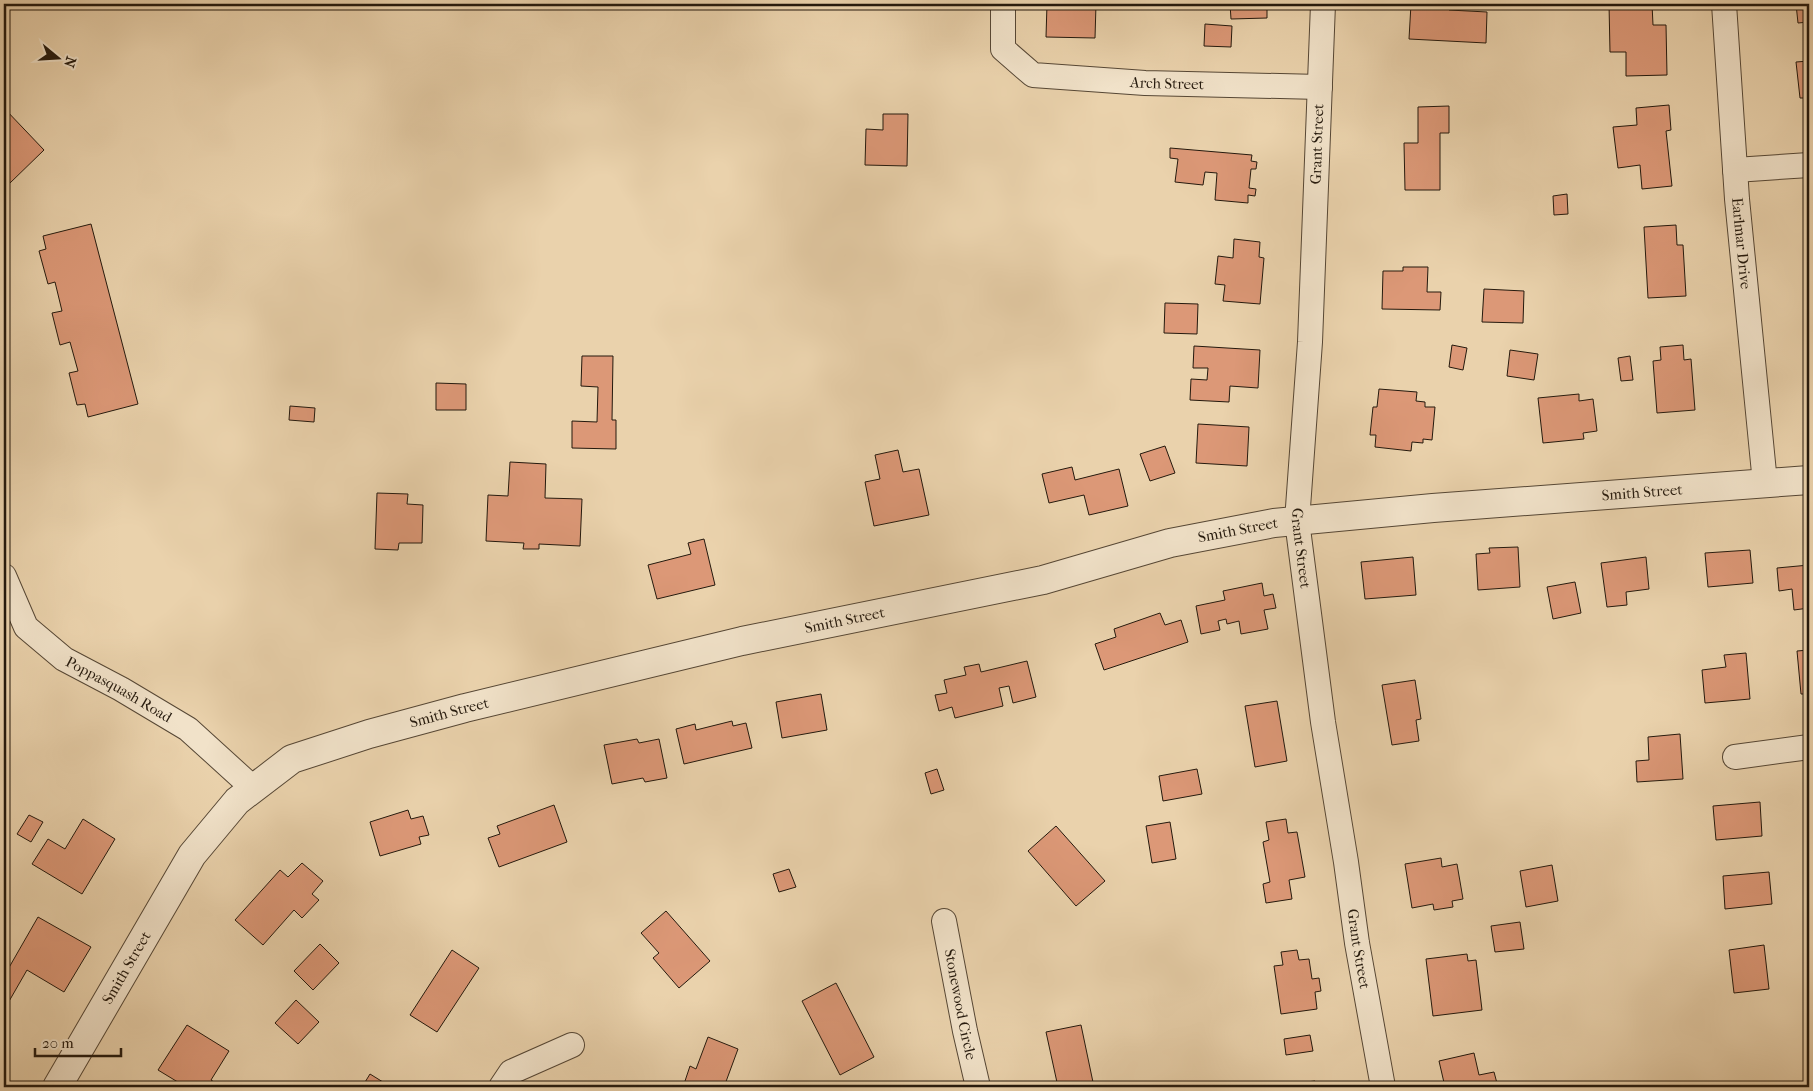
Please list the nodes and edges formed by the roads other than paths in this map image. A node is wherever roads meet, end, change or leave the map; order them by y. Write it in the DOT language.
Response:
graph roads {
  1 [pos="1003,4"];
  2 [pos="1323,4"];
  3 [pos="1724,4"];
  4 [pos="1320,87"];
  5 [pos="1809,165"];
  6 [pos="1735,170"];
  7 [pos="1809,480"];
  8 [pos="1766,483"];
  9 [pos="1297,521"];
  10 [pos="4,576"];
  11 [pos="1809,748"];
  12 [pos="1735,757"];
  13 [pos="253,788"];
  14 [pos="944,921"];
  15 [pos="572,1045"];
  16 [pos="57,1087"];
  17 [pos="501,1087"];
  18 [pos="978,1087"];
  19 [pos="1382,1087"];
  1 -- 4 [label="street, Arch Street"];
  2 -- 4 [label="street, Grant Street"];
  3 -- 6 [label="street, Earlmar Drive"];
  4 -- 9 [label="street, Grant Street"];
  5 -- 6 [label="street"];
  6 -- 8 [label="street, Earlmar Drive"];
  7 -- 8 [label="street, Smith Street"];
  8 -- 9 [label="street, Smith Street"];
  9 -- 13 [label="street, Smith Street"];
  9 -- 19 [label="street, Grant Street"];
  10 -- 13 [label="street, Poppasquash Road"];
  11 -- 12 [label="street"];
  13 -- 16 [label="street, Smith Street"];
  14 -- 18 [label="street, Stonewood Circle"];
  15 -- 17 [label="street"];
}
